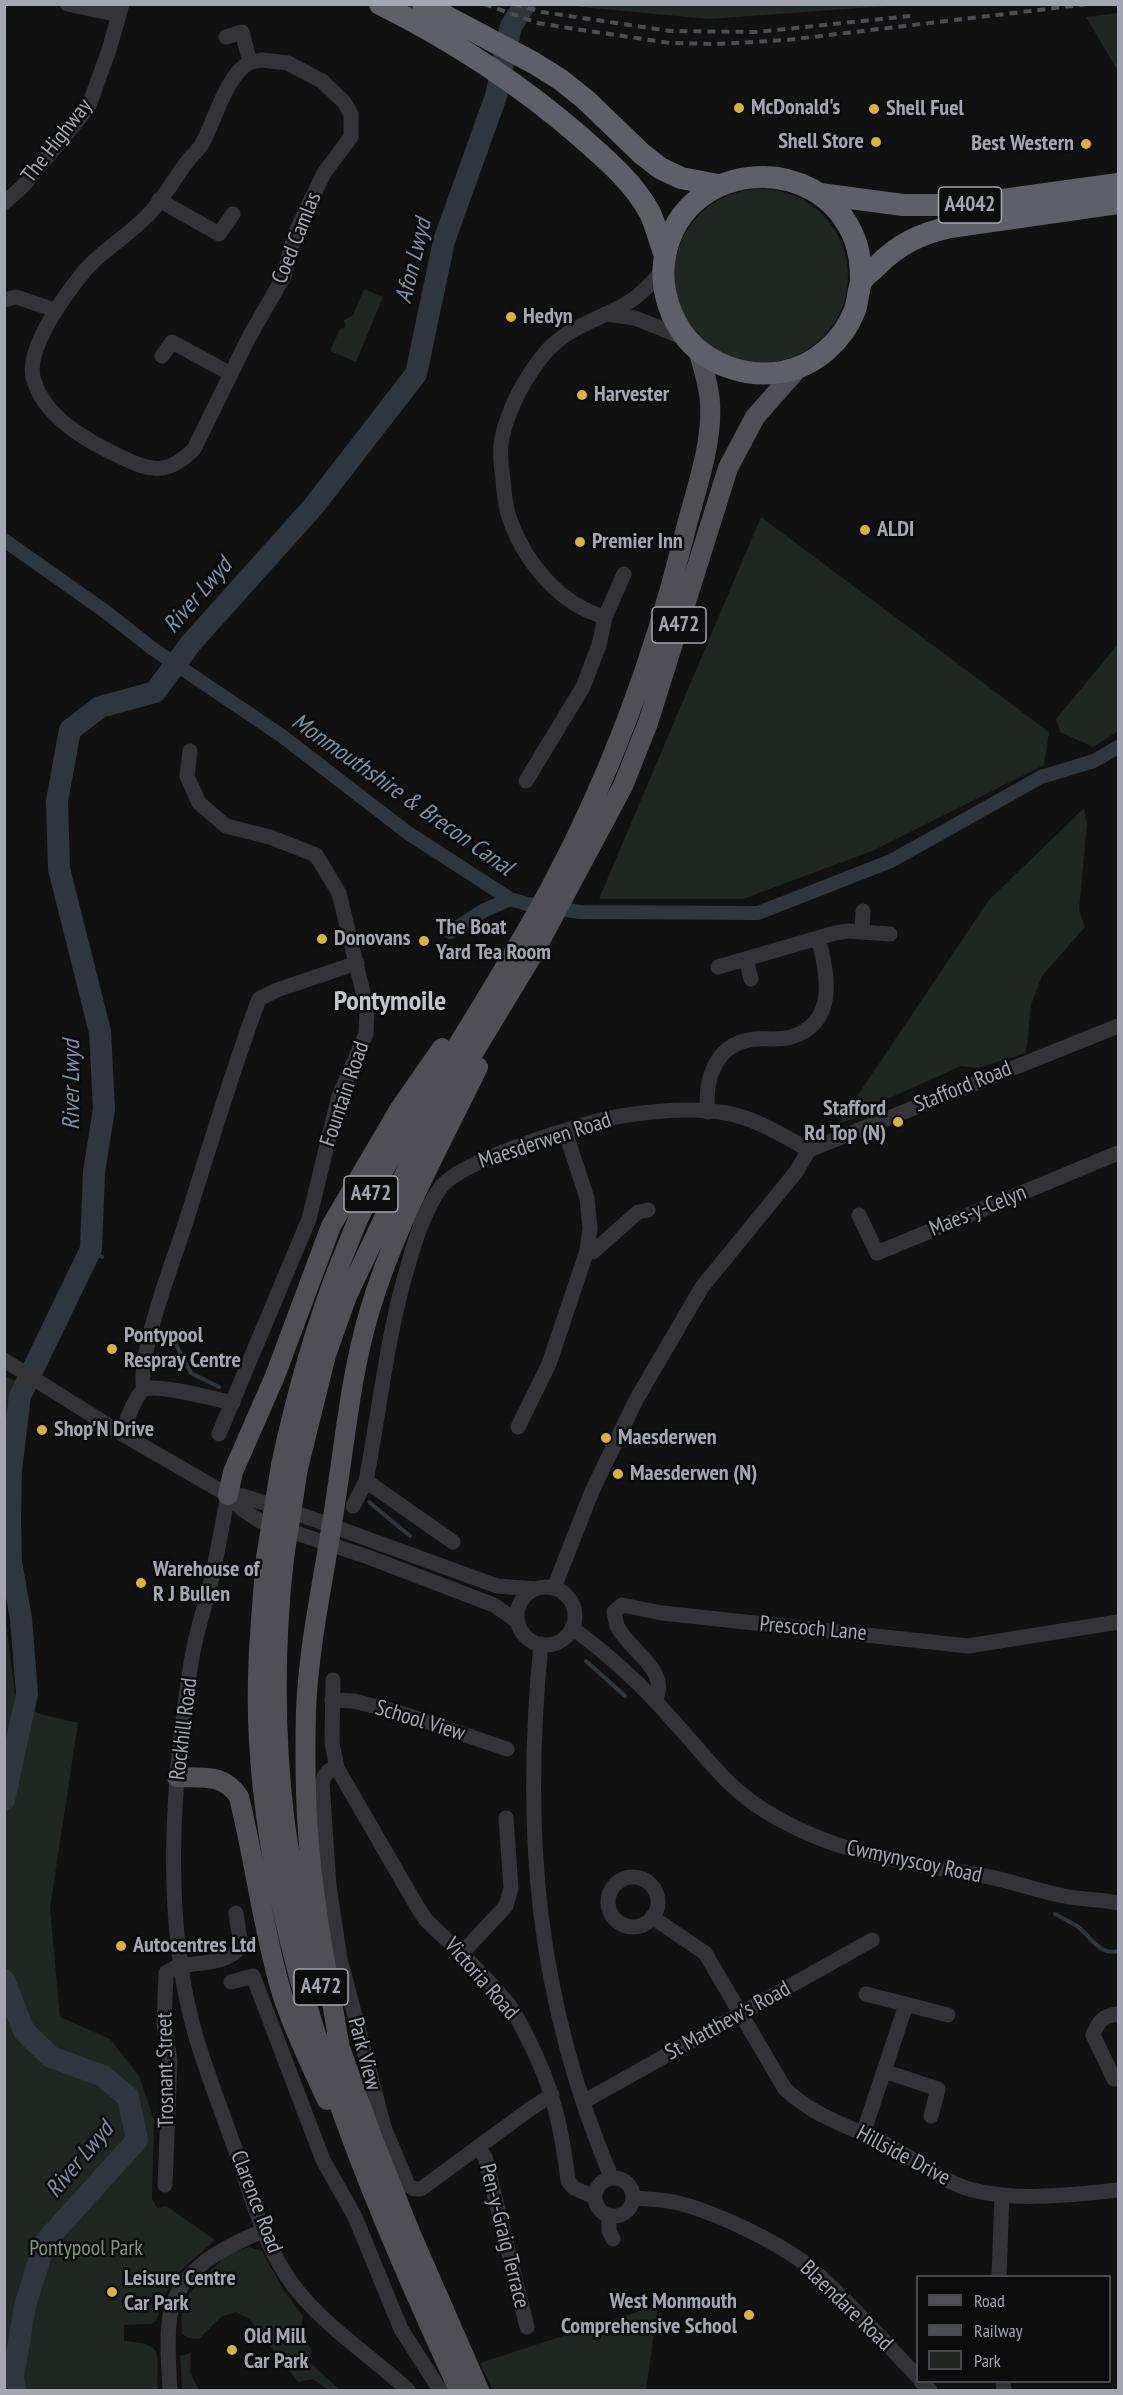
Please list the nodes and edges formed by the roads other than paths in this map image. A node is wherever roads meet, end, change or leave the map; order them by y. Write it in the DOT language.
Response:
graph roads {
  1 [pos="67,4"];
  2 [pos="380,4"];
  3 [pos="423,4"];
  4 [pos="120,10"];
  5 [pos="225,37"];
  6 [pos="250,62"];
  7 [pos="1119,184"];
  8 [pos="718,185"];
  9 [pos="820,194"];
  10 [pos="159,200"];
  11 [pos="4,203"];
  12 [pos="1119,203"];
  13 [pos="233,214"];
  14 [pos="664,263"];
  15 [pos="861,280"];
  16 [pos="4,300"];
  17 [pos="55,310"];
  18 [pos="605,314"];
  19 [pos="692,344"];
  20 [pos="162,356"];
  21 [pos="800,366"];
  22 [pos="231,374"];
  23 [pos="624,574"];
  24 [pos="605,617"];
  25 [pos="190,751"];
  26 [pos="526,781"];
  27 [pos="560,889"];
  28 [pos="863,911"];
  29 [pos="862,932"];
  30 [pos="890,934"];
  31 [pos="818,938"];
  32 [pos="525,952"];
  33 [pos="746,959"];
  34 [pos="357,963"];
  35 [pos="718,967"];
  36 [pos="751,980"];
  37 [pos="482,1004"];
  38 [pos="1119,1026"];
  39 [pos="708,1112"];
  40 [pos="565,1131"];
  41 [pos="809,1150"];
  42 [pos="1119,1153"];
  43 [pos="648,1210"];
  44 [pos="859,1215"];
  45 [pos="587,1251"];
  46 [pos="4,1360"];
  47 [pos="144,1389"];
  48 [pos="232,1403"];
  49 [pos="518,1427"];
  50 [pos="122,1434"];
  51 [pos="219,1434"];
  52 [pos="290,1467"];
  53 [pos="366,1481"];
  54 [pos="228,1495"];
  55 [pos="353,1506"];
  56 [pos="331,1534"];
  57 [pos="453,1542"];
  58 [pos="275,1558"];
  59 [pos="554,1588"];
  60 [pos="536,1589"];
  61 [pos="518,1622"];
  62 [pos="1119,1622"];
  63 [pos="572,1628"];
  64 [pos="541,1644"];
  65 [pos="333,1680"];
  66 [pos="332,1700"];
  67 [pos="655,1701"];
  68 [pos="507,1749"];
  69 [pos="337,1768"];
  70 [pos="177,1778"];
  71 [pos="506,1818"];
  72 [pos="1119,1903"];
  73 [pos="236,1913"];
  74 [pos="652,1917"];
  75 [pos="872,1940"];
  76 [pos="461,1954"];
  77 [pos="182,1966"];
  78 [pos="231,1982"];
  79 [pos="866,1994"];
  80 [pos="906,2005"];
  81 [pos="740,2014"];
  82 [pos="1119,2014"];
  83 [pos="948,2015"];
  84 [pos="340,2049"];
  85 [pos="884,2071"];
  86 [pos="1114,2079"];
  87 [pos="552,2095"];
  88 [pos="583,2102"];
  89 [pos="931,2116"];
  90 [pos="349,2128"];
  91 [pos="863,2134"];
  92 [pos="478,2146"];
  93 [pos="611,2177"];
  94 [pos="165,2185"];
  95 [pos="1119,2190"];
  96 [pos="1002,2195"];
  97 [pos="594,2197"];
  98 [pos="633,2198"];
  99 [pos="609,2215"];
  100 [pos="265,2230"];
  101 [pos="613,2239"];
  102 [pos="999,2275"];
  103 [pos="527,2326"];
  104 [pos="916,2375"];
  105 [pos="170,2391"];
  106 [pos="408,2391"];
  107 [pos="440,2391"];
  108 [pos="459,2391"];
  109 [pos="479,2391"];
  1 -- 4 [label="street"];
  2 -- 14 [label="highway"];
  3 -- 8 [label="highway"];
  4 -- 11 [label="street, The Highway"];
  5 -- 6 [label="street"];
  6 -- 10 [label="street, Coed Camlas"];
  6 -- 22 [label="street, Coed Camlas"];
  7 -- 9 [label="highway, A4042"];
  8 -- 9 [label="highway"];
  8 -- 14 [label="highway"];
  9 -- 15 [label="highway"];
  10 -- 13 [label="street"];
  10 -- 17 [label="street, Coed Camlas"];
  12 -- 15 [label="highway, A4042"];
  14 -- 18 [label="street"];
  14 -- 19 [label="highway"];
  15 -- 21 [label="highway"];
  16 -- 17 [label="street"];
  17 -- 22 [label="street, Coed Camlas"];
  18 -- 19 [label="street"];
  18 -- 24 [label="street"];
  19 -- 21 [label="highway"];
  19 -- 27 [label="main road, A472"];
  20 -- 22 [label="street"];
  21 -- 27 [label="main road, A472"];
  23 -- 24 [label="street"];
  24 -- 26 [label="street"];
  25 -- 34 [label="street, Fountain Road"];
  27 -- 32 [label="main road, A472"];
  28 -- 29 [label="street"];
  29 -- 30 [label="street"];
  29 -- 31 [label="street"];
  31 -- 33 [label="street"];
  31 -- 39 [label="street"];
  32 -- 37 [label="main road, A472"];
  32 -- 52 [label="main road, A472"];
  32 -- 56 [label="main road"];
  33 -- 35 [label="street"];
  33 -- 36 [label="street"];
  34 -- 47 [label="street"];
  34 -- 48 [label="street, Fountain Road"];
  37 -- 52 [label="main road, A472"];
  37 -- 54 [label="main road"];
  38 -- 41 [label="street, Stafford Road"];
  39 -- 40 [label="street, Maesderwen Road"];
  39 -- 41 [label="street, Maesderwen Road"];
  40 -- 45 [label="street"];
  40 -- 53 [label="street, Maesderwen Road"];
  41 -- 59 [label="street"];
  42 -- 44 [label="street, Maes-y-Celyn"];
  43 -- 45 [label="street"];
  45 -- 49 [label="street"];
  46 -- 50 [label="street"];
  47 -- 48 [label="street"];
  47 -- 50 [label="street"];
  48 -- 51 [label="street, Fountain Road"];
  50 -- 54 [label="street"];
  52 -- 58 [label="main road, A472, bridge"];
  53 -- 55 [label="street, Maesderwen Road"];
  53 -- 57 [label="street"];
  54 -- 56 [label="street"];
  54 -- 70 [label="street, Rockhill Road"];
  56 -- 60 [label="street"];
  56 -- 61 [label="street"];
  56 -- 84 [label="main road"];
  58 -- 84 [label="main road, A472"];
  58 -- 90 [label="main road, A472"];
  59 -- 60 [label="street"];
  59 -- 63 [label="street"];
  60 -- 61 [label="street"];
  61 -- 64 [label="street"];
  62 -- 67 [label="street, Prescoch Lane"];
  63 -- 64 [label="street"];
  63 -- 67 [label="street, Cwmynyscoy Road"];
  64 -- 88 [label="street"];
  65 -- 66 [label="street"];
  66 -- 68 [label="street, School View"];
  66 -- 69 [label="street"];
  67 -- 72 [label="street, Cwmynyscoy Road"];
  69 -- 76 [label="street, Victoria Road"];
  69 -- 92 [label="street, Park View"];
  70 -- 77 [label="street, Rockhill Road"];
  70 -- 90 [label="main road"];
  71 -- 76 [label="street"];
  73 -- 77 [label="street"];
  74 -- 81 [label="street, Hillside Drive"];
  75 -- 81 [label="street, St Matthew's Road"];
  76 -- 87 [label="street, Victoria Road"];
  77 -- 94 [label="street, Trosnant Street"];
  77 -- 100 [label="street, Clarence Road"];
  78 -- 107 [label="street"];
  79 -- 80 [label="street"];
  80 -- 83 [label="street"];
  80 -- 85 [label="street"];
  81 -- 88 [label="street, St Matthew's Road"];
  81 -- 91 [label="street, Hillside Drive"];
  82 -- 86 [label="street"];
  84 -- 109 [label="main road, A472"];
  85 -- 89 [label="street"];
  85 -- 91 [label="street"];
  87 -- 92 [label="street, Park View"];
  87 -- 97 [label="street, Victoria Road"];
  88 -- 93 [label="street"];
  90 -- 108 [label="main road, A472"];
  91 -- 96 [label="street, Hillside Drive"];
  92 -- 103 [label="street, Pen-y-Graig Terrace"];
  93 -- 97 [label="street"];
  93 -- 98 [label="street"];
  95 -- 96 [label="street, Hillside Drive"];
  96 -- 102 [label="street"];
  97 -- 99 [label="street"];
  98 -- 99 [label="street"];
  98 -- 104 [label="street, Blaendare Road"];
  99 -- 101 [label="street"];
  100 -- 105 [label="street"];
  100 -- 106 [label="street, Clarence Road"];
}
